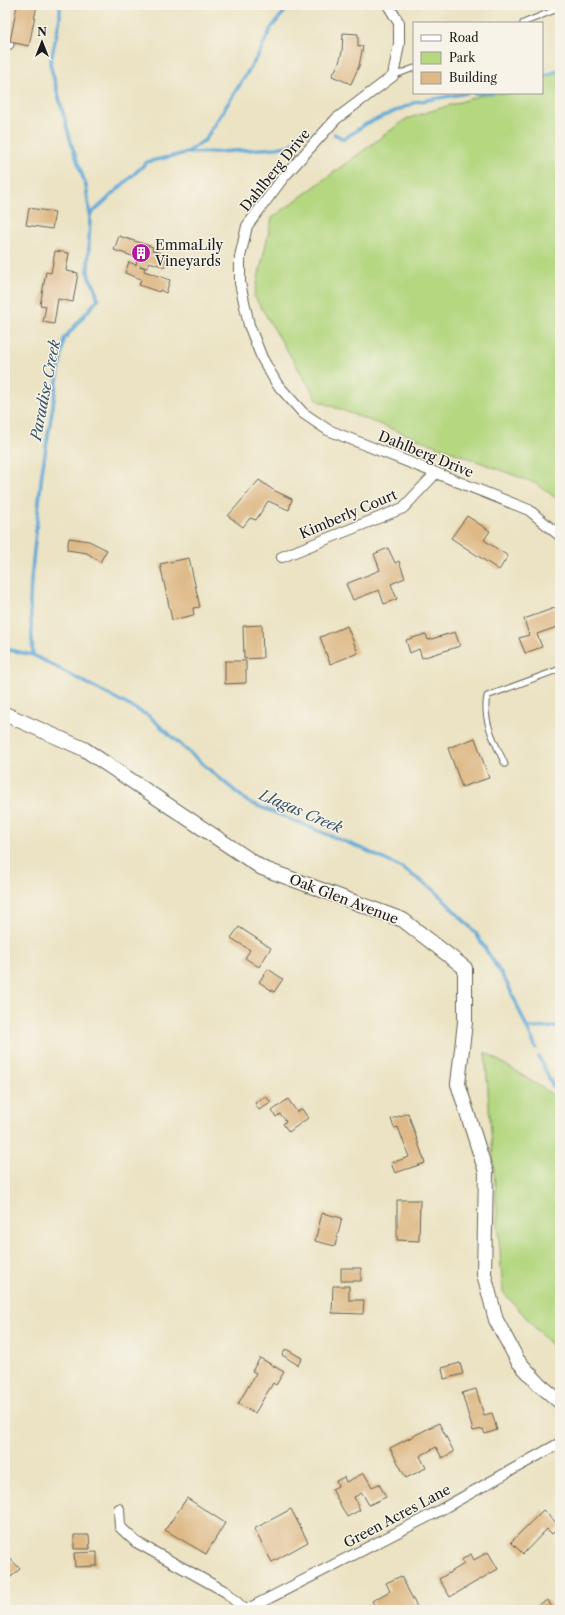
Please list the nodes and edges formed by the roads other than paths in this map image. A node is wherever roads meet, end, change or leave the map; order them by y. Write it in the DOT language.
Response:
graph roads {
  1 [pos="388,5"];
  2 [pos="560,8"];
  3 [pos="525,22"];
  4 [pos="11,46"];
  5 [pos="5,50"];
  6 [pos="413,68"];
  7 [pos="393,76"];
  8 [pos="436,473"];
  9 [pos="560,536"];
  10 [pos="282,557"];
  11 [pos="560,669"];
  12 [pos="5,714"];
  13 [pos="504,764"];
  14 [pos="560,1402"];
  15 [pos="560,1444"];
  16 [pos="119,1509"];
  17 [pos="245,1610"];
  1 -- 7 [label="street"];
  2 -- 3 [label="lane"];
  4 -- 5 [label="lane"];
  6 -- 7 [label="lane"];
  7 -- 8 [label="street, Dahlberg Drive"];
  8 -- 9 [label="street, Dahlberg Drive"];
  8 -- 10 [label="street, Kimberly Court"];
  11 -- 13 [label="lane"];
  12 -- 14 [label="street, Oak Glen Avenue"];
  15 -- 17 [label="street, Green Acres Lane"];
  16 -- 17 [label="street"];
}
